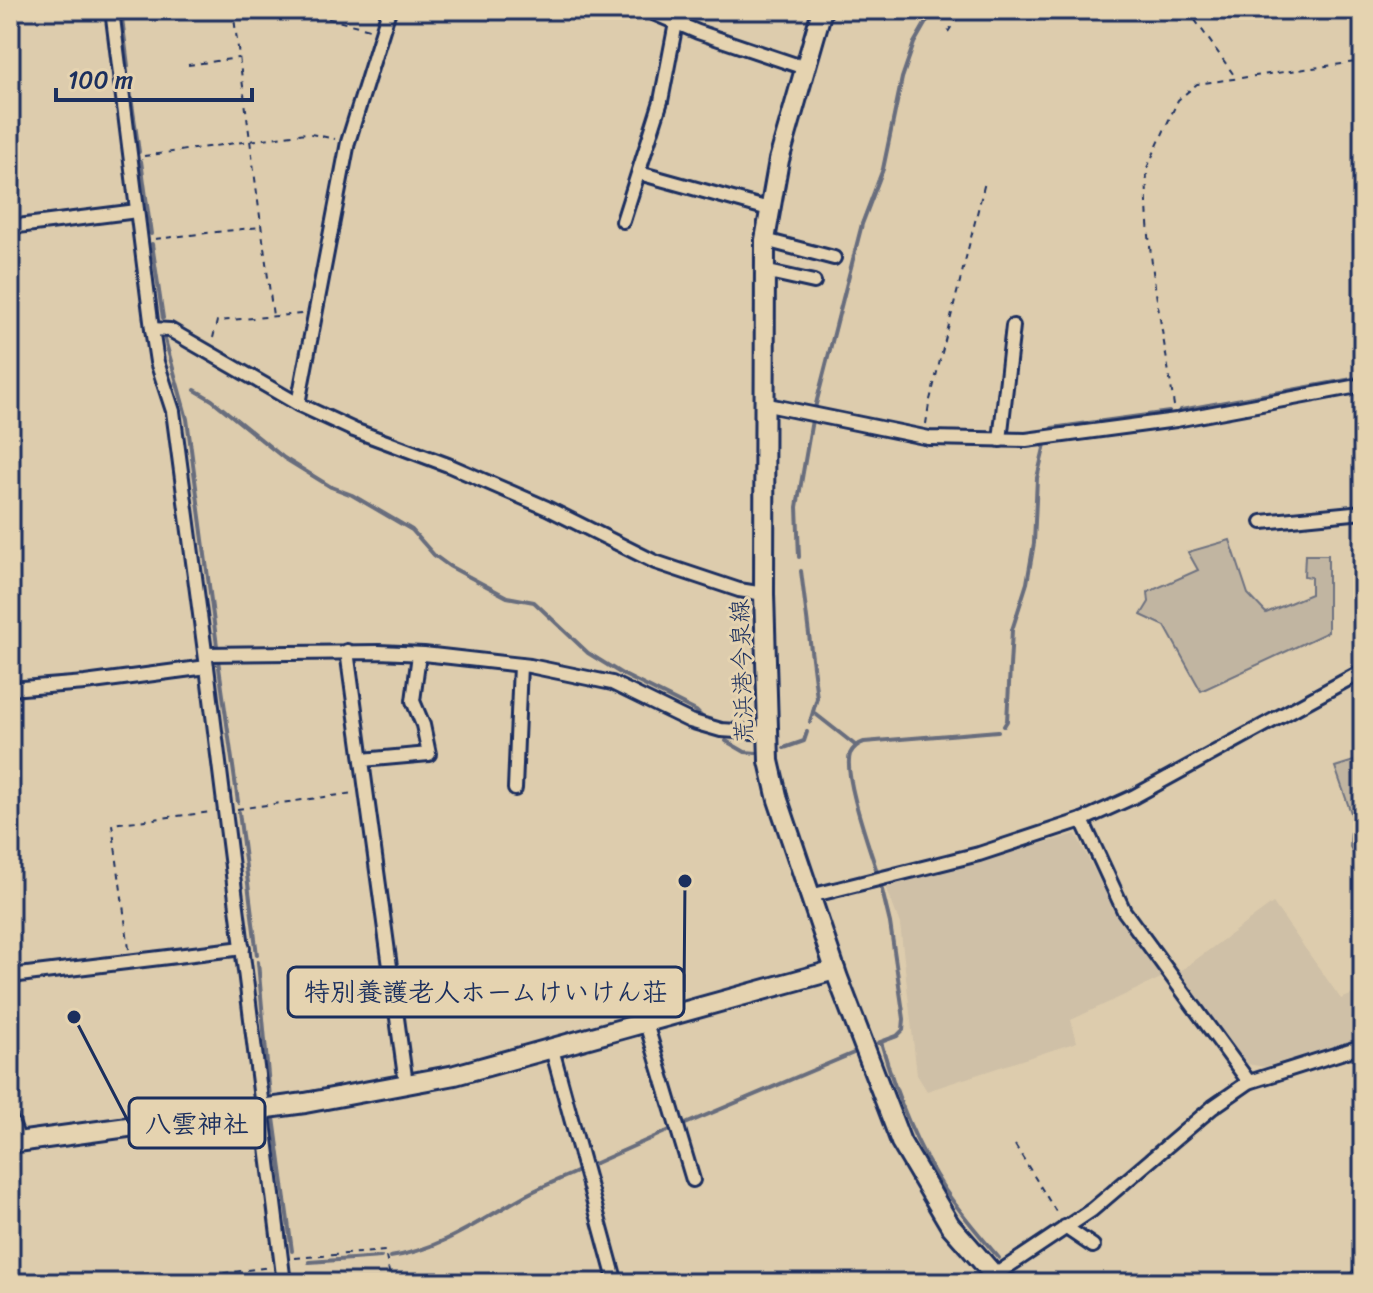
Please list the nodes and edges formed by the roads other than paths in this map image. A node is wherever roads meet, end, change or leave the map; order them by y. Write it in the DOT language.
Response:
graph roads {
  1 [pos="112,10"];
  2 [pos="389,10"];
  3 [pos="646,10"];
  4 [pos="822,10"];
  5 [pos="676,23"];
  6 [pos="805,68"];
  7 [pos="639,173"];
  8 [pos="769,209"];
  9 [pos="137,211"];
  10 [pos="623,221"];
  11 [pos="10,227"];
  12 [pos="765,240"];
  13 [pos="834,258"];
  14 [pos="764,271"];
  15 [pos="814,282"];
  16 [pos="1013,326"];
  17 [pos="152,329"];
  18 [pos="1363,385"];
  19 [pos="298,404"];
  20 [pos="763,404"];
  21 [pos="1000,440"];
  22 [pos="1363,512"];
  23 [pos="1262,522"];
  24 [pos="764,594"];
  25 [pos="347,651"];
  26 [pos="419,654"];
  27 [pos="206,660"];
  28 [pos="520,665"];
  29 [pos="1363,671"];
  30 [pos="10,689"];
  31 [pos="768,733"];
  32 [pos="362,760"];
  33 [pos="515,789"];
  34 [pos="1082,820"];
  35 [pos="810,896"];
  36 [pos="243,948"];
  37 [pos="835,970"];
  38 [pos="10,979"];
  39 [pos="646,1023"];
  40 [pos="1363,1046"];
  41 [pos="552,1049"];
  42 [pos="1249,1082"];
  43 [pos="406,1084"];
  44 [pos="262,1109"];
  45 [pos="10,1118"];
  46 [pos="14,1142"];
  47 [pos="693,1180"];
  48 [pos="1065,1227"];
  49 [pos="1093,1246"];
  50 [pos="1363,1271"];
  51 [pos="993,1280"];
  52 [pos="284,1283"];
  53 [pos="616,1283"];
  54 [pos="1354,1283"];
  1 -- 9 [label="street"];
  2 -- 19 [label="street"];
  3 -- 5 [label="street"];
  4 -- 6 [label="main road, 荒浜港今泉線"];
  5 -- 6 [label="street"];
  5 -- 7 [label="street"];
  6 -- 8 [label="main road, 荒浜港今泉線"];
  7 -- 8 [label="street"];
  7 -- 10 [label="street"];
  8 -- 12 [label="main road, 荒浜港今泉線"];
  9 -- 11 [label="street"];
  9 -- 17 [label="street"];
  12 -- 13 [label="street"];
  12 -- 14 [label="main road, 荒浜港今泉線"];
  14 -- 15 [label="street"];
  14 -- 20 [label="main road, 荒浜港今泉線"];
  16 -- 21 [label="street"];
  17 -- 19 [label="street"];
  17 -- 27 [label="street"];
  18 -- 21 [label="street"];
  19 -- 24 [label="street"];
  20 -- 21 [label="street"];
  20 -- 24 [label="main road, 荒浜港今泉線"];
  22 -- 23 [label="street"];
  24 -- 31 [label="main road, 荒浜港今泉線"];
  25 -- 26 [label="street"];
  25 -- 27 [label="street"];
  25 -- 32 [label="street"];
  26 -- 28 [label="street"];
  26 -- 32 [label="street"];
  27 -- 30 [label="street"];
  27 -- 36 [label="street"];
  28 -- 31 [label="street"];
  28 -- 33 [label="street"];
  29 -- 34 [label="street"];
  31 -- 35 [label="main road, 荒浜港今泉線"];
  32 -- 43 [label="street"];
  34 -- 35 [label="street"];
  34 -- 42 [label="street"];
  35 -- 37 [label="main road, 荒浜港今泉線"];
  36 -- 38 [label="street"];
  36 -- 44 [label="street"];
  37 -- 39 [label="main road"];
  37 -- 51 [label="main road, 荒浜港今泉線"];
  39 -- 41 [label="main road"];
  39 -- 47 [label="street"];
  40 -- 42 [label="street"];
  41 -- 43 [label="main road"];
  41 -- 53 [label="street"];
  42 -- 48 [label="street"];
  43 -- 44 [label="main road"];
  44 -- 46 [label="main road"];
  44 -- 52 [label="street"];
  45 -- 46 [label="street"];
  48 -- 49 [label="street"];
  48 -- 51 [label="street"];
  50 -- 54 [label="street"];
}
